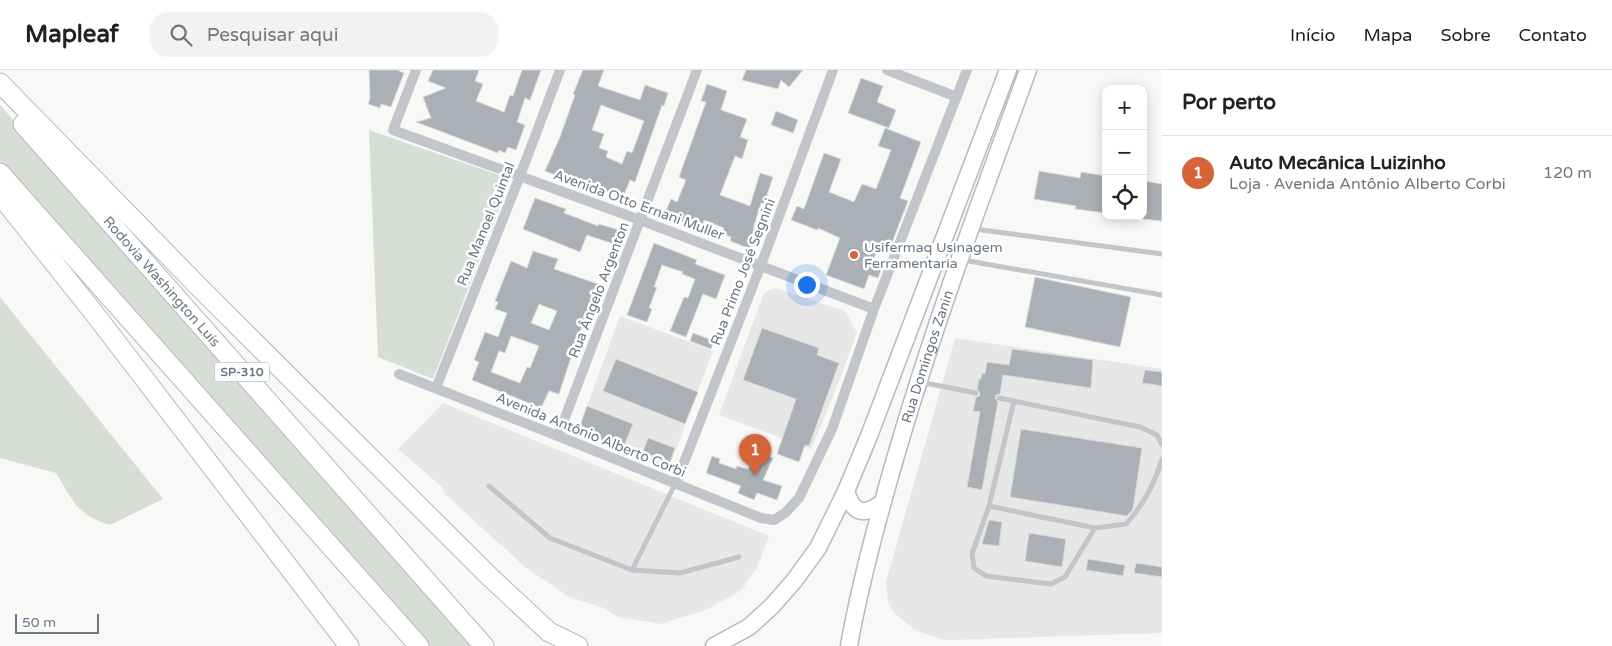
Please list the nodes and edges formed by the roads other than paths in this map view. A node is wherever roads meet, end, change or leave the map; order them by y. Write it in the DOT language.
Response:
graph roads {
  1 [pos="416,70"];
  2 [pos="560,70"];
  3 [pos="697,70"];
  4 [pos="833,70"];
  5 [pos="887,70"];
  6 [pos="967,70"];
  7 [pos="1008,70"];
  8 [pos="1028,70"];
  9 [pos="0,83"];
  10 [pos="0,97"];
  11 [pos="957,97"];
  12 [pos="0,173"];
  13 [pos="520,176"];
  14 [pos="0,195"];
  15 [pos="640,220"];
  16 [pos="971,229"];
  17 [pos="1162,254"];
  18 [pos="960,259"];
  19 [pos="761,265"];
  20 [pos="1162,296"];
  21 [pos="874,309"];
  22 [pos="399,374"];
  23 [pos="917,381"];
  24 [pos="436,388"];
  25 [pos="976,393"];
  26 [pos="999,398"];
  27 [pos="1014,401"];
  28 [pos="558,436"];
  29 [pos="1162,444"];
  30 [pos="1162,458"];
  31 [pos="676,483"];
  32 [pos="489,486"];
  33 [pos="846,491"];
  34 [pos="882,503"];
  35 [pos="989,506"];
  36 [pos="1095,528"];
  37 [pos="739,557"];
  38 [pos="632,570"];
  39 [pos="349,646"];
  40 [pos="419,646"];
  41 [pos="484,646"];
  42 [pos="578,646"];
  43 [pos="714,646"];
  44 [pos="849,646"];
  1 -- 13 [label="street, Avenida Otto Ernani Muller"];
  2 -- 13 [label="street, Rua Manoel Quintal"];
  3 -- 15 [label="street, Rua Ângelo Argenton"];
  4 -- 19 [label="street, Rua Primo José Segnini"];
  5 -- 11 [label="street"];
  6 -- 11 [label="street"];
  7 -- 33 [label="main road, Rua Domingos Zanin"];
  8 -- 16 [label="main road, Rua Domingos Zanin"];
  9 -- 42 [label="highway"];
  10 -- 41 [label="highway, Rodovia Washington Luís / SP-310"];
  11 -- 21 [label="street"];
  12 -- 40 [label="highway"];
  13 -- 15 [label="street, Avenida Otto Ernani Muller"];
  13 -- 24 [label="street, Rua Manoel Quintal"];
  14 -- 39 [label="highway"];
  15 -- 19 [label="street, Avenida Otto Ernani Muller"];
  15 -- 28 [label="street, Rua Ângelo Argenton"];
  16 -- 17 [label="lane"];
  16 -- 18 [label="main road, Rua Domingos Zanin"];
  18 -- 20 [label="lane"];
  18 -- 23 [label="main road, Rua Domingos Zanin"];
  19 -- 21 [label="street, Avenida Otto Ernani Muller"];
  19 -- 31 [label="street, Rua Primo José Segnini"];
  21 -- 31 [label="street, Avenida Antônio Alberto Corbi"];
  22 -- 24 [label="street, Avenida Antônio Alberto Corbi"];
  23 -- 25 [label="lane"];
  23 -- 34 [label="main road, Rua Domingos Zanin"];
  24 -- 28 [label="street, Avenida Antônio Alberto Corbi"];
  26 -- 27 [label="lane"];
  27 -- 29 [label="lane"];
  27 -- 35 [label="lane"];
  28 -- 31 [label="street, Avenida Antônio Alberto Corbi"];
  30 -- 36 [label="lane"];
  31 -- 38 [label="lane"];
  32 -- 38 [label="lane"];
  33 -- 34 [label="main road"];
  33 -- 43 [label="main road, Rua Domingos Zanin"];
  34 -- 44 [label="main road, Rua Domingos Zanin"];
  35 -- 36 [label="lane"];
  35 -- 36 [label="lane"];
  37 -- 38 [label="lane"];
}
